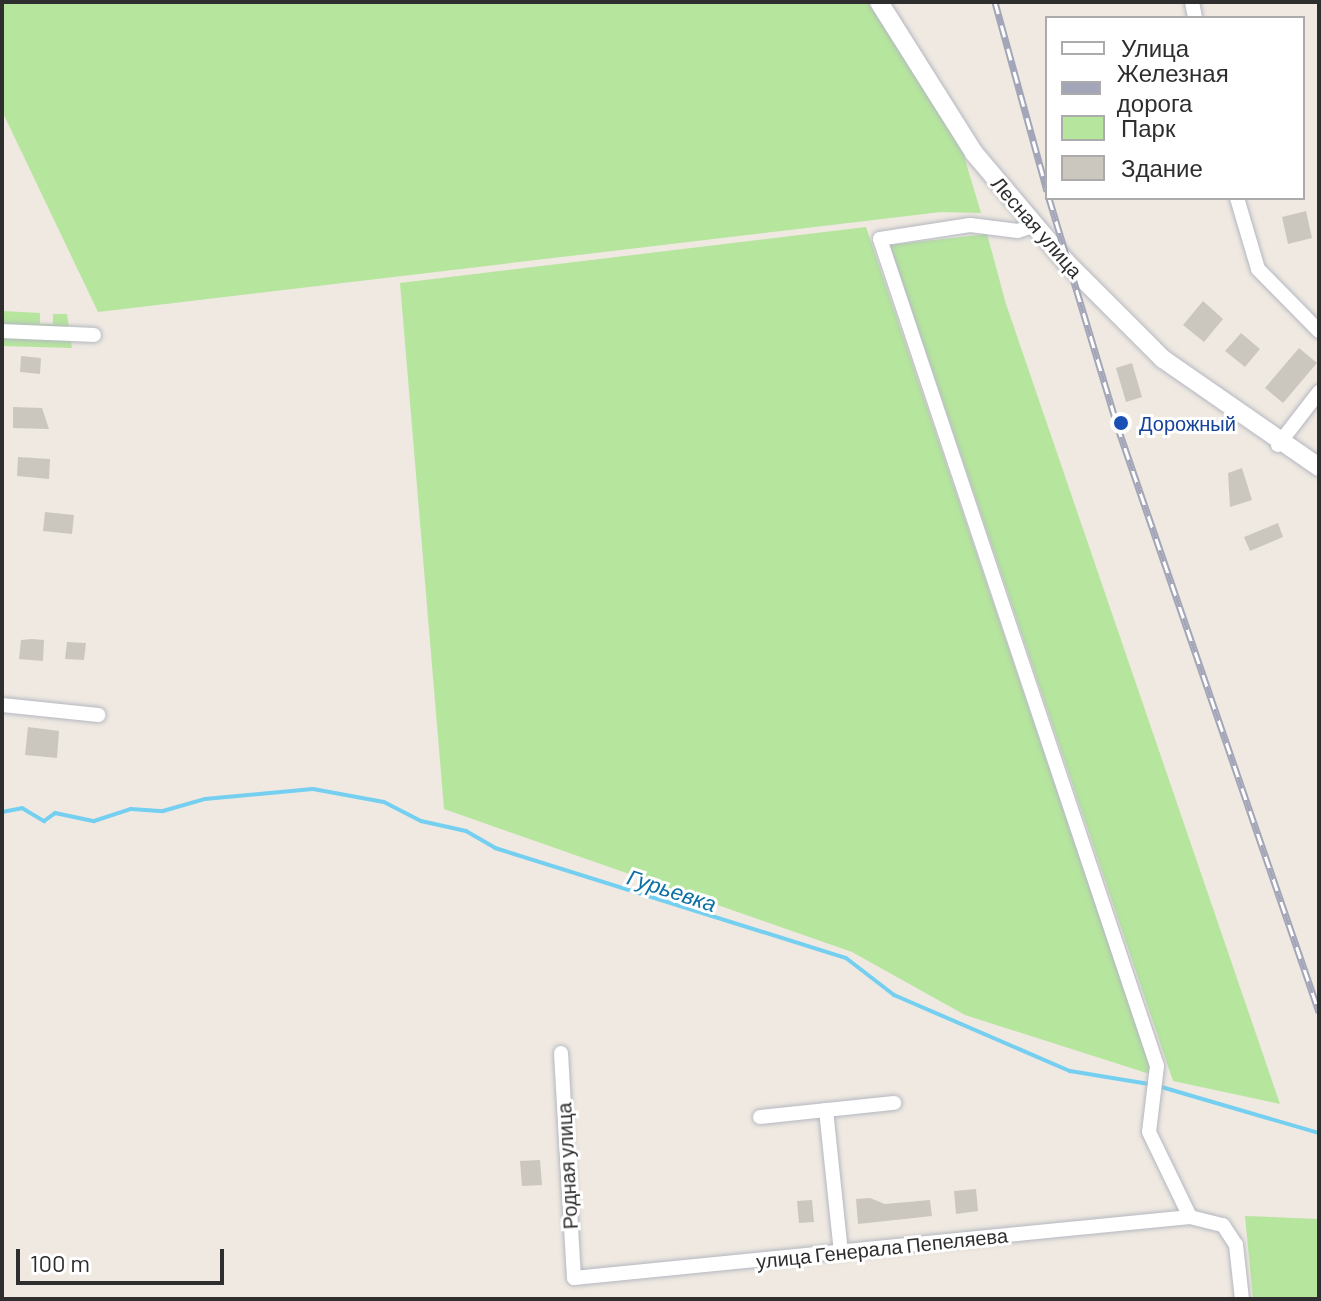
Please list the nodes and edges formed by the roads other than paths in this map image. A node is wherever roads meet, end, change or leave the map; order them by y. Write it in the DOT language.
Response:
graph roads {
  1 [pos="879,2"];
  2 [pos="1238,200"];
  3 [pos="1033,226"];
  4 [pos="2,331"];
  5 [pos="1319,331"];
  6 [pos="94,335"];
  7 [pos="1319,392"];
  8 [pos="1278,445"];
  9 [pos="1319,467"];
  10 [pos="2,705"];
  11 [pos="98,715"];
  12 [pos="561,1053"];
  13 [pos="894,1103"];
  14 [pos="826,1110"];
  15 [pos="760,1117"];
  16 [pos="1190,1217"];
  17 [pos="841,1252"];
  18 [pos="574,1278"];
  19 [pos="1242,1299"];
  1 -- 3 [label="street, Лесная улица"];
  2 -- 5 [label="street"];
  3 -- 8 [label="street, Лесная улица"];
  3 -- 16 [label="street"];
  4 -- 6 [label="street"];
  7 -- 8 [label="street"];
  8 -- 9 [label="street, Лесная улица"];
  10 -- 11 [label="street"];
  12 -- 18 [label="street, Родная улица"];
  13 -- 14 [label="street"];
  14 -- 15 [label="street"];
  14 -- 17 [label="street"];
  16 -- 17 [label="street, улица Генерала Пепеляева"];
  16 -- 19 [label="street"];
  17 -- 18 [label="street, улица Генерала Пепеляева"];
}
